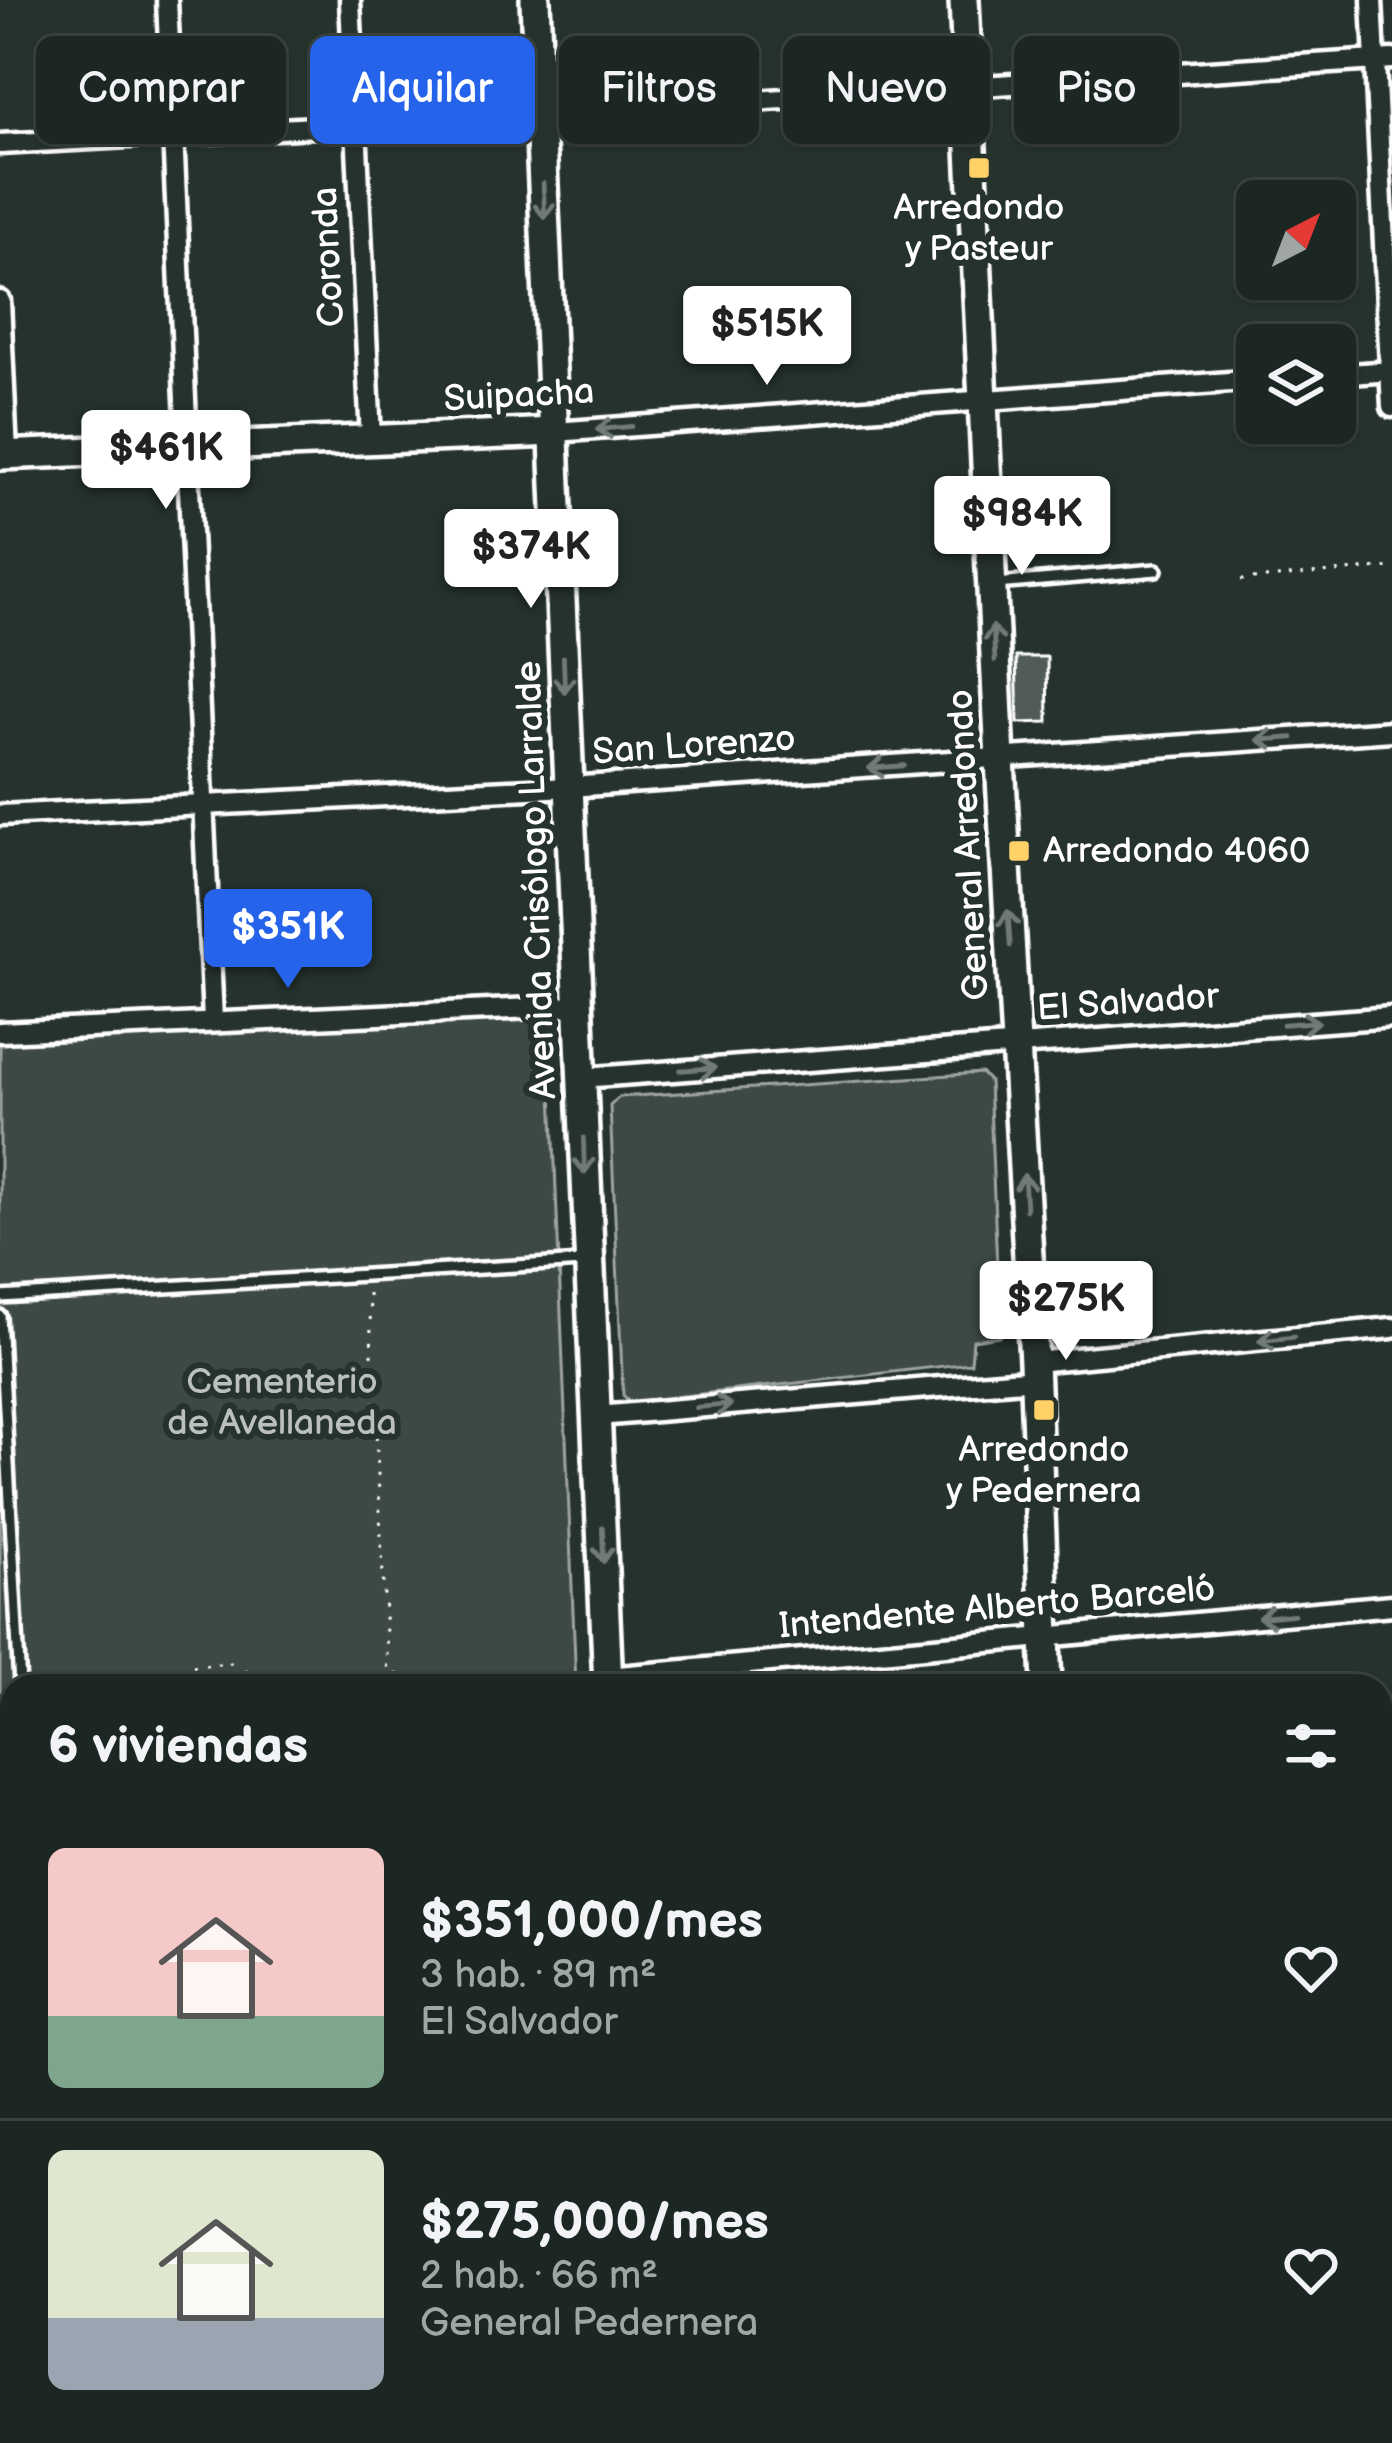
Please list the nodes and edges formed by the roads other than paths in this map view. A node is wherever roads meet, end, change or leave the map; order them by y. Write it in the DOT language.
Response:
graph roads {
  1 [pos="167,0"];
  2 [pos="350,0"];
  3 [pos="535,0"];
  4 [pos="964,0"];
  5 [pos="1372,0"];
  6 [pos="169,36"];
  7 [pos="352,36"];
  8 [pos="966,36"];
  9 [pos="1384,60"];
  10 [pos="990,86"];
  11 [pos="783,99"];
  12 [pos="535,115"];
  13 [pos="540,115"];
  14 [pos="36,142"];
  15 [pos="0,144"];
  16 [pos="176,144"];
  17 [pos="357,144"];
  18 [pos="971,144"];
  19 [pos="0,301"];
  20 [pos="1391,371"];
  21 [pos="1356,374"];
  22 [pos="1236,381"];
  23 [pos="982,398"];
  24 [pos="1392,407"];
  25 [pos="556,433"];
  26 [pos="371,439"];
  27 [pos="190,445"];
  28 [pos="3,455"];
  29 [pos="1156,570"];
  30 [pos="991,584"];
  31 [pos="1392,730"];
  32 [pos="1000,760"];
  33 [pos="568,787"];
  34 [pos="205,807"];
  35 [pos="0,815"];
  36 [pos="578,1006"];
  37 [pos="1392,1017"];
  38 [pos="214,1021"];
  39 [pos="0,1031"];
  40 [pos="1017,1045"];
  41 [pos="581,1078"];
  42 [pos="589,1262"];
  43 [pos="0,1297"];
  44 [pos="0,1316"];
  45 [pos="1392,1328"];
  46 [pos="1034,1371"];
  47 [pos="598,1416"];
  48 [pos="1392,1605"];
  49 [pos="1044,1637"];
  50 [pos="19,1674"];
  51 [pos="608,1674"];
  52 [pos="677,1674"];
  53 [pos="1046,1674"];
  1 -- 6 [label="street"];
  2 -- 7 [label="street, Coronda"];
  3 -- 13 [label="street, Avenida Crisólogo Larralde"];
  4 -- 8 [label="street, General Arredondo"];
  5 -- 9 [label="street"];
  9 -- 10 [label="street"];
  9 -- 20 [label="street"];
  11 -- 13 [label="street"];
  12 -- 13 [label="street"];
  13 -- 25 [label="street, Avenida Crisólogo Larralde, one-way"];
  14 -- 15 [label="street"];
  16 -- 27 [label="street"];
  17 -- 26 [label="street, Coronda"];
  18 -- 23 [label="street, General Arredondo"];
  19 -- 28 [label="street"];
  20 -- 21 [label="street"];
  20 -- 24 [label="street"];
  22 -- 23 [label="street, Suipacha"];
  23 -- 25 [label="street, Suipacha, one-way"];
  23 -- 30 [label="street, General Arredondo"];
  25 -- 26 [label="street, Suipacha"];
  25 -- 33 [label="street, Avenida Crisólogo Larralde, one-way"];
  26 -- 27 [label="street, Suipacha"];
  27 -- 28 [label="street, Suipacha"];
  27 -- 34 [label="street"];
  29 -- 30 [label="lane"];
  32 -- 30 [label="street, General Arredondo, one-way"];
  31 -- 32 [label="street, San Lorenzo, one-way"];
  32 -- 33 [label="street, San Lorenzo, one-way"];
  40 -- 32 [label="street, General Arredondo, one-way"];
  33 -- 34 [label="street, San Lorenzo"];
  33 -- 36 [label="street, Avenida Crisólogo Larralde"];
  34 -- 35 [label="street, San Lorenzo"];
  34 -- 38 [label="street"];
  36 -- 38 [label="street"];
  36 -- 41 [label="street, Avenida Crisólogo Larralde"];
  40 -- 37 [label="street, El Salvador, one-way"];
  38 -- 39 [label="street"];
  41 -- 40 [label="street, El Salvador, one-way"];
  46 -- 40 [label="street, General Arredondo, one-way"];
  41 -- 42 [label="street, Avenida Crisólogo Larralde, one-way"];
  42 -- 43 [label="lane"];
  42 -- 47 [label="street, Avenida Crisólogo Larralde"];
  44 -- 50 [label="lane"];
  45 -- 46 [label="street, one-way"];
  47 -- 46 [label="street, one-way"];
  46 -- 49 [label="street, General Arredondo"];
  47 -- 51 [label="street, Avenida Crisólogo Larralde, one-way"];
  48 -- 49 [label="street, Intendente Alberto Barceló, one-way"];
  49 -- 52 [label="street, Intendente Alberto Barceló"];
  49 -- 53 [label="street, General Arredondo"];
}
